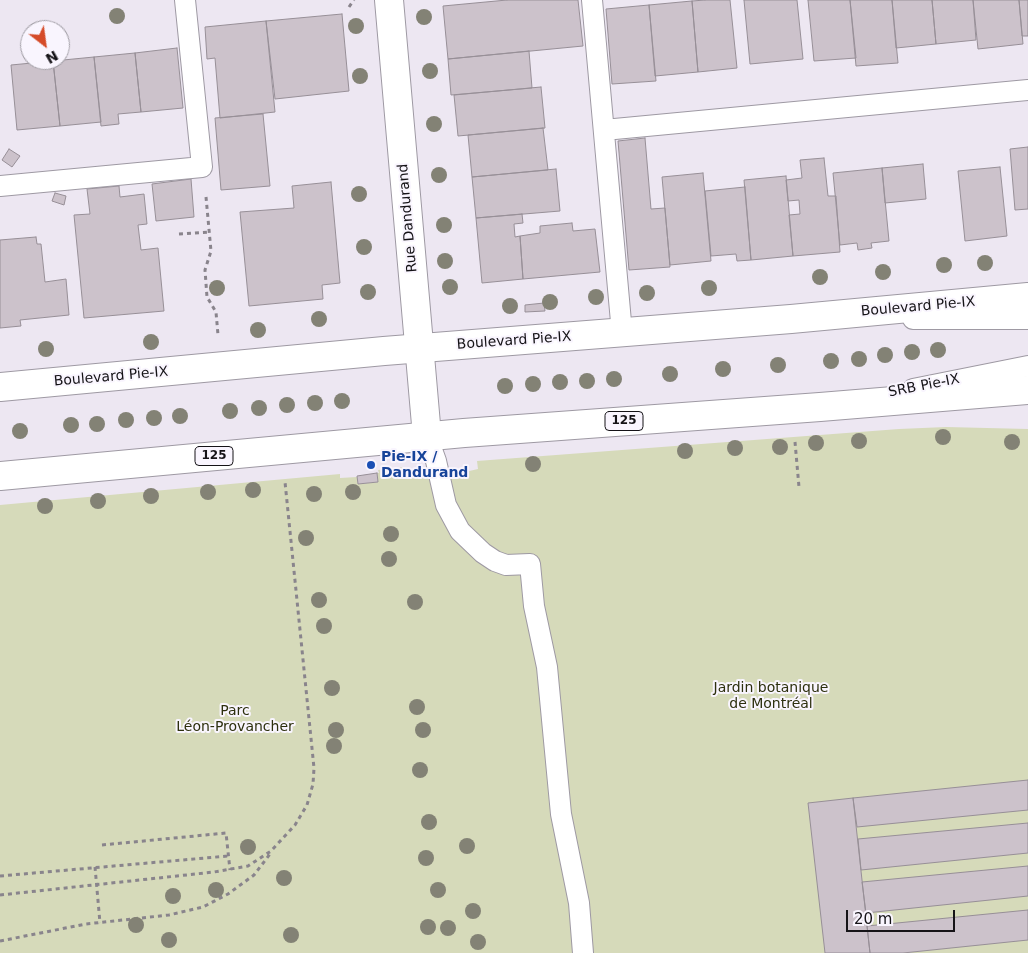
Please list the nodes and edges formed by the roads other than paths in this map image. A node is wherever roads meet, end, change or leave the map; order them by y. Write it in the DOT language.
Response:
graph roads {
  1 [pos="186,0"];
  2 [pos="389,0"];
  3 [pos="592,0"];
  4 [pos="1028,90"];
  5 [pos="604,130"];
  6 [pos="0,186"];
  7 [pos="1028,297"];
  8 [pos="790,319"];
  9 [pos="1028,319"];
  10 [pos="622,333"];
  11 [pos="419,349"];
  12 [pos="1028,366"];
  13 [pos="0,387"];
  14 [pos="1028,390"];
  15 [pos="820,407"];
  16 [pos="427,436"];
  17 [pos="0,476"];
  18 [pos="583,953"];
  1 -- 6 [label="lane"];
  2 -- 11 [label="main road, Rue Dandurand"];
  3 -- 5 [label="lane"];
  4 -- 5 [label="lane"];
  5 -- 10 [label="lane"];
  7 -- 8 [label="main road, Boulevard Pie-IX"];
  8 -- 9 [label="lane"];
  8 -- 10 [label="main road, Boulevard Pie-IX"];
  10 -- 11 [label="main road, Boulevard Pie-IX"];
  11 -- 13 [label="main road, Boulevard Pie-IX"];
  11 -- 16 [label="main road, Rue Dandurand"];
  12 -- 15 [label="lane, SRB Pie-IX"];
  14 -- 15 [label="main road, 125"];
  15 -- 16 [label="main road, 125"];
  16 -- 17 [label="main road, 125"];
  16 -- 18 [label="lane"];
}
